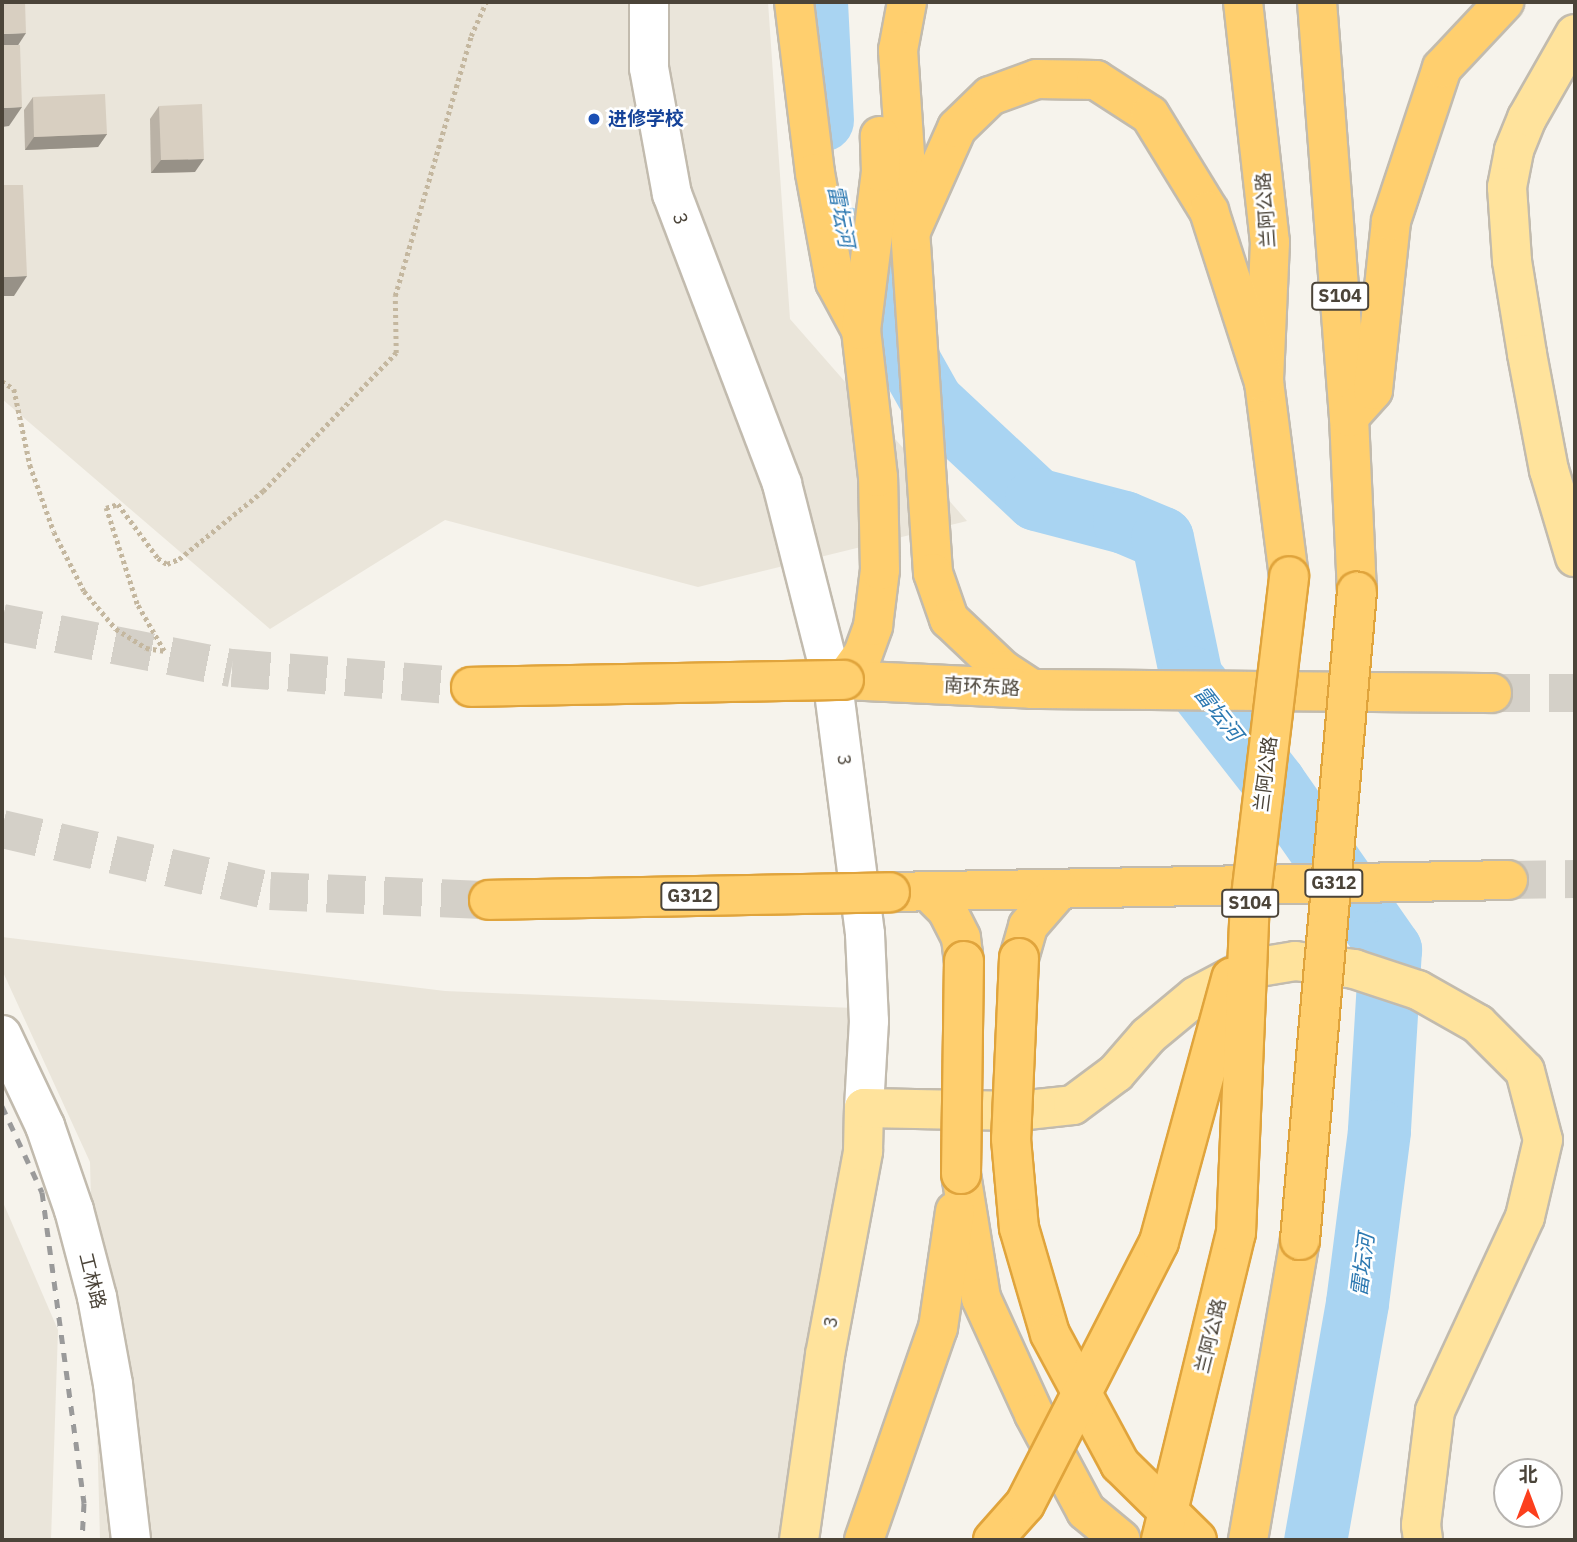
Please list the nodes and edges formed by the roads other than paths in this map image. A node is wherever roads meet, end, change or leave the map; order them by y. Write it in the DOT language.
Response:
graph roads {
  1 [pos="649,2"];
  2 [pos="794,2"];
  3 [pos="879,2"];
  4 [pos="907,2"];
  5 [pos="1243,2"];
  6 [pos="1317,2"];
  7 [pos="1504,2"];
  8 [pos="1575,34"];
  9 [pos="909,236"];
  10 [pos="861,330"];
  11 [pos="1264,382"];
  12 [pos="1349,417"];
  13 [pos="1575,557"];
  14 [pos="844,680"];
  15 [pos="471,687"];
  16 [pos="1032,689"];
  17 [pos="1492,693"];
  18 [pos="1508,880"];
  19 [pos="1060,889"];
  20 [pos="928,891"];
  21 [pos="489,900"];
  22 [pos="1250,905"];
  23 [pos="2,1035"];
  24 [pos="864,1108"];
  25 [pos="961,1174"];
  26 [pos="131,1540"];
  27 [pos="799,1540"];
  28 [pos="864,1540"];
  29 [pos="993,1540"];
  30 [pos="1121,1540"];
  31 [pos="1161,1540"];
  32 [pos="1197,1540"];
  33 [pos="1248,1540"];
  34 [pos="1423,1540"];
  1 -- 24 [label="street, 3"];
  2 -- 10 [label="highway"];
  3 -- 10 [label="highway"];
  4 -- 9 [label="highway"];
  5 -- 11 [label="highway, 兰阿公路 / S104"];
  6 -- 12 [label="highway, S104"];
  7 -- 12 [label="highway"];
  8 -- 13 [label="main road"];
  9 -- 11 [label="highway"];
  9 -- 16 [label="highway"];
  10 -- 14 [label="highway"];
  11 -- 22 [label="highway, 兰阿公路 / S104, bridge"];
  12 -- 33 [label="highway, S104, bridge"];
  14 -- 15 [label="highway, 南环东路, bridge"];
  14 -- 16 [label="highway, 南环东路"];
  16 -- 17 [label="highway, 南环东路, bridge"];
  18 -- 19 [label="highway, G312, bridge"];
  19 -- 20 [label="highway, G312"];
  19 -- 32 [label="highway, bridge"];
  20 -- 21 [label="highway, G312, bridge"];
  20 -- 25 [label="highway, bridge"];
  22 -- 29 [label="highway, bridge"];
  22 -- 31 [label="highway, 兰阿公路 / S104, bridge"];
  23 -- 26 [label="street, 工林路"];
  24 -- 27 [label="main road, 3"];
  24 -- 34 [label="main road, bridge"];
  25 -- 28 [label="highway"];
  25 -- 30 [label="highway, bridge"];
}
